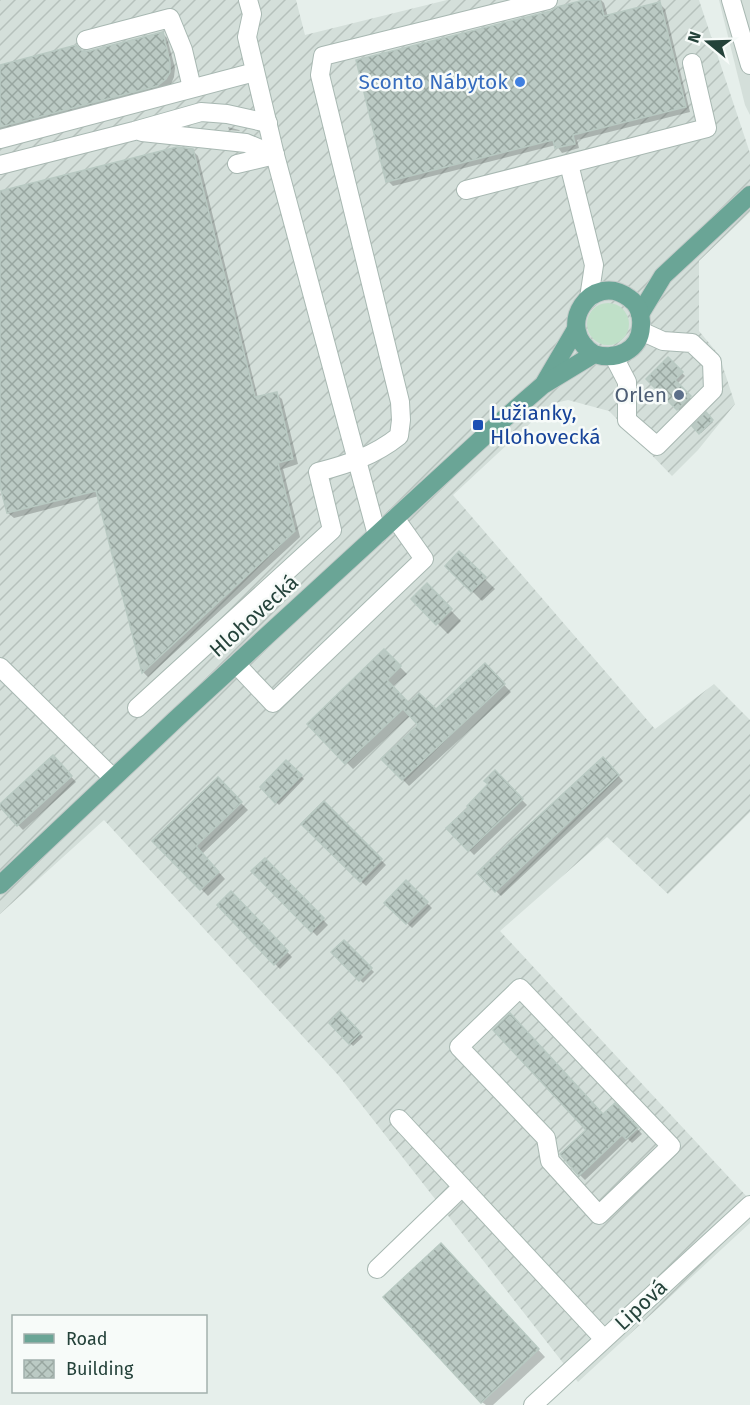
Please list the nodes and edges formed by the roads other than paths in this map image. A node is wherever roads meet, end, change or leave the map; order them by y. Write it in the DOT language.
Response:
graph roads {
  1 [pos="248,0"];
  2 [pos="548,0"];
  3 [pos="731,0"];
  4 [pos="86,40"];
  5 [pos="692,63"];
  6 [pos="750,64"];
  7 [pos="255,72"];
  8 [pos="192,88"];
  9 [pos="268,123"];
  10 [pos="134,131"];
  11 [pos="0,139"];
  12 [pos="275,155"];
  13 [pos="237,164"];
  14 [pos="569,164"];
  15 [pos="0,165"];
  16 [pos="466,190"];
  17 [pos="750,195"];
  18 [pos="594,265"];
  19 [pos="663,276"];
  20 [pos="619,293"];
  21 [pos="589,298"];
  22 [pos="641,322"];
  23 [pos="576,329"];
  24 [pos="594,354"];
  25 [pos="614,357"];
  26 [pos="543,385"];
  27 [pos="358,461"];
  28 [pos="395,518"];
  29 [pos="377,535"];
  30 [pos="236,664"];
  31 [pos="0,667"];
  32 [pos="137,708"];
  33 [pos="113,778"];
  34 [pos="0,885"];
  35 [pos="399,1119"];
  36 [pos="546,1138"];
  37 [pos="462,1187"];
  38 [pos="750,1205"];
  39 [pos="377,1269"];
  40 [pos="604,1339"];
  41 [pos="533,1405"];
  1 -- 7 [label="street"];
  2 -- 27 [label="street"];
  3 -- 6 [label="street"];
  4 -- 8 [label="street"];
  5 -- 14 [label="street"];
  7 -- 8 [label="street"];
  7 -- 9 [label="street"];
  8 -- 11 [label="street"];
  9 -- 10 [label="street"];
  9 -- 12 [label="street"];
  10 -- 12 [label="street"];
  10 -- 15 [label="street"];
  12 -- 13 [label="street"];
  12 -- 27 [label="street"];
  14 -- 16 [label="street"];
  14 -- 18 [label="street"];
  17 -- 19 [label="main road"];
  18 -- 20 [label="street"];
  18 -- 21 [label="street"];
  19 -- 20 [label="main road"];
  19 -- 22 [label="main road"];
  20 -- 21 [label="main road"];
  20 -- 22 [label="main road"];
  21 -- 23 [label="main road, Hlohovecká"];
  22 -- 25 [label="main road"];
  22 -- 25 [label="street"];
  23 -- 24 [label="main road"];
  23 -- 26 [label="main road, Hlohovecká"];
  24 -- 25 [label="main road"];
  24 -- 26 [label="main road, Hlohovecká"];
  26 -- 28 [label="main road, Hlohovecká"];
  27 -- 29 [label="street"];
  27 -- 32 [label="street"];
  28 -- 29 [label="main road, Hlohovecká"];
  28 -- 30 [label="street"];
  29 -- 30 [label="main road, Hlohovecká"];
  30 -- 33 [label="main road, Hlohovecká"];
  31 -- 33 [label="street"];
  33 -- 34 [label="main road, Hlohovecká"];
  35 -- 37 [label="street"];
  36 -- 36 [label="street"];
  37 -- 39 [label="street"];
  37 -- 40 [label="street"];
  38 -- 40 [label="street, Lipová"];
  40 -- 41 [label="street, Lipová"];
}
